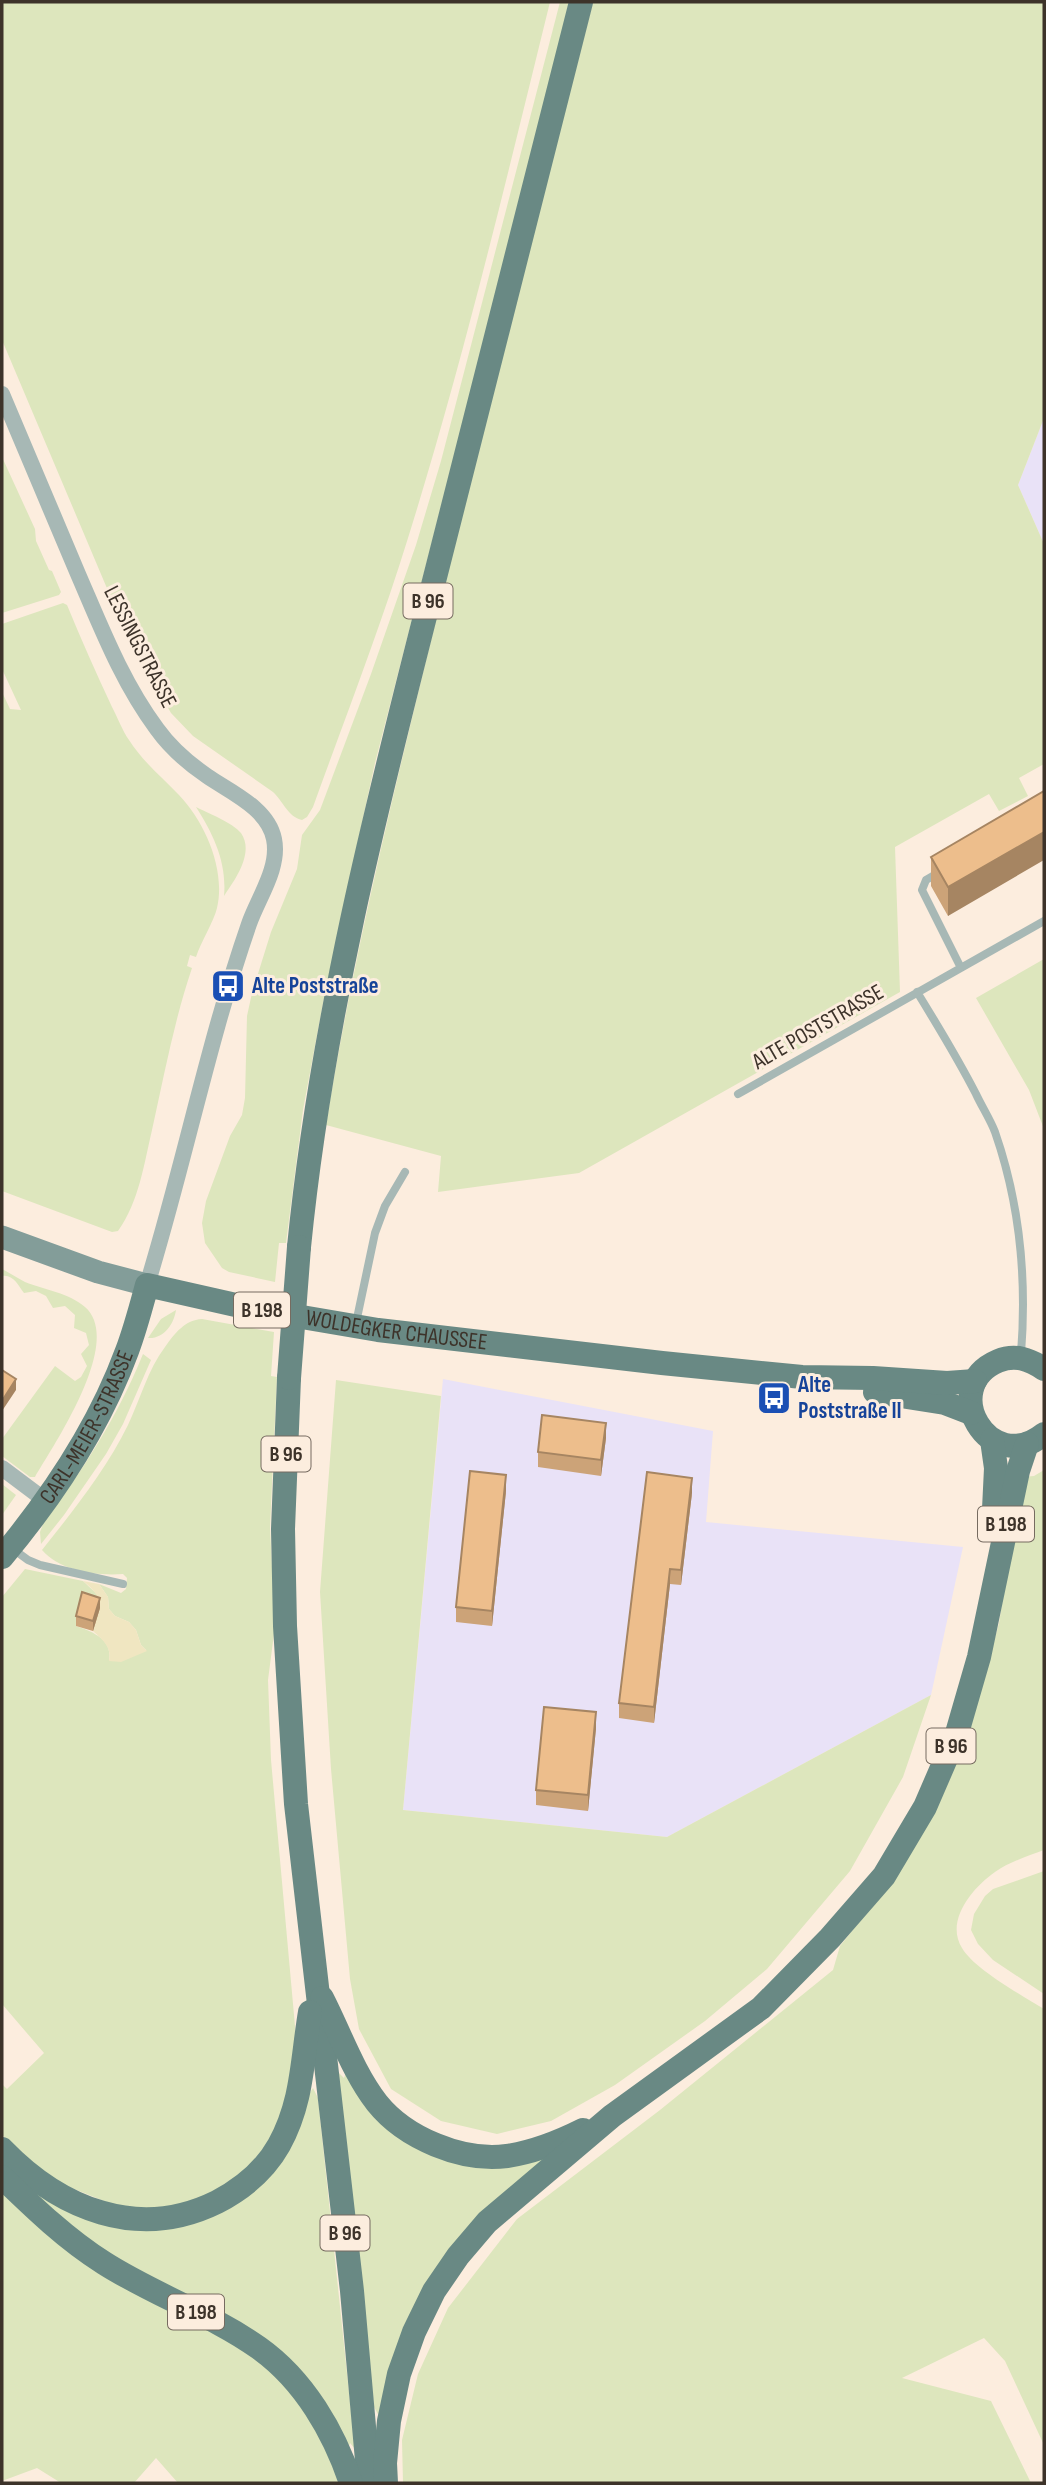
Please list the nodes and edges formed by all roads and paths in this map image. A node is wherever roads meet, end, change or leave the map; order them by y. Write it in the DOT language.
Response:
graph roads {
  1 [pos="581,2"];
  2 [pos="2,394"];
  3 [pos="951,866"];
  4 [pos="1044,920"];
  5 [pos="961,968"];
  6 [pos="917,992"];
  7 [pos="738,1094"];
  8 [pos="405,1172"];
  9 [pos="2,1237"];
  10 [pos="147,1284"];
  11 [pos="355,1326"];
  12 [pos="1020,1358"];
  13 [pos="1044,1369"];
  14 [pos="802,1377"];
  15 [pos="975,1381"];
  16 [pos="971,1413"];
  17 [pos="1036,1439"];
  18 [pos="992,1440"];
  19 [pos="2,1468"];
  20 [pos="46,1501"];
  21 [pos="6,1552"];
  22 [pos="123,1584"];
  23 [pos="989,1605"];
  24 [pos="315,1983"];
  25 [pos="612,2116"];
  26 [pos="2,2149"];
  27 [pos="2,2177"];
  28 [pos="351,2483"];
  29 [pos="369,2483"];
  30 [pos="386,2483"];
  1 -- 24 [label="main road, B 96, bridge"];
  2 -- 10 [label="street, LESSINGSTRASSE"];
  3 -- 5 [label="lane"];
  4 -- 5 [label="lane, ALTE POSTSTRASSE"];
  5 -- 6 [label="lane, ALTE POSTSTRASSE"];
  6 -- 7 [label="lane, ALTE POSTSTRASSE"];
  6 -- 12 [label="lane, ALTE POSTSTRASSE"];
  8 -- 11 [label="lane"];
  9 -- 10 [label="main road, WOLDEGKER CHAUSSEE"];
  10 -- 11 [label="main road, WOLDEGKER CHAUSSEE / B 198"];
  10 -- 20 [label="main road, CARL-MEIER-STRASSE"];
  11 -- 14 [label="main road, WOLDEGKER CHAUSSEE / B 198"];
  12 -- 13 [label="main road"];
  12 -- 15 [label="main road"];
  14 -- 15 [label="main road, WOLDEGKER CHAUSSEE / B 198"];
  14 -- 16 [label="main road, WOLDEGKER CHAUSSEE / B 198"];
  15 -- 16 [label="main road"];
  16 -- 18 [label="main road"];
  17 -- 18 [label="main road, B 198"];
  17 -- 23 [label="main road, B 198"];
  18 -- 23 [label="main road, B 96"];
  19 -- 20 [label="street"];
  20 -- 21 [label="main road, CARL-MEIER-STRASSE"];
  21 -- 22 [label="lane"];
  23 -- 25 [label="main road, B 96"];
  24 -- 25 [label="main road, B 96"];
  24 -- 26 [label="main road, B 96"];
  24 -- 29 [label="main road, B 96"];
  25 -- 30 [label="main road"];
  27 -- 28 [label="main road, B 198"];
}
